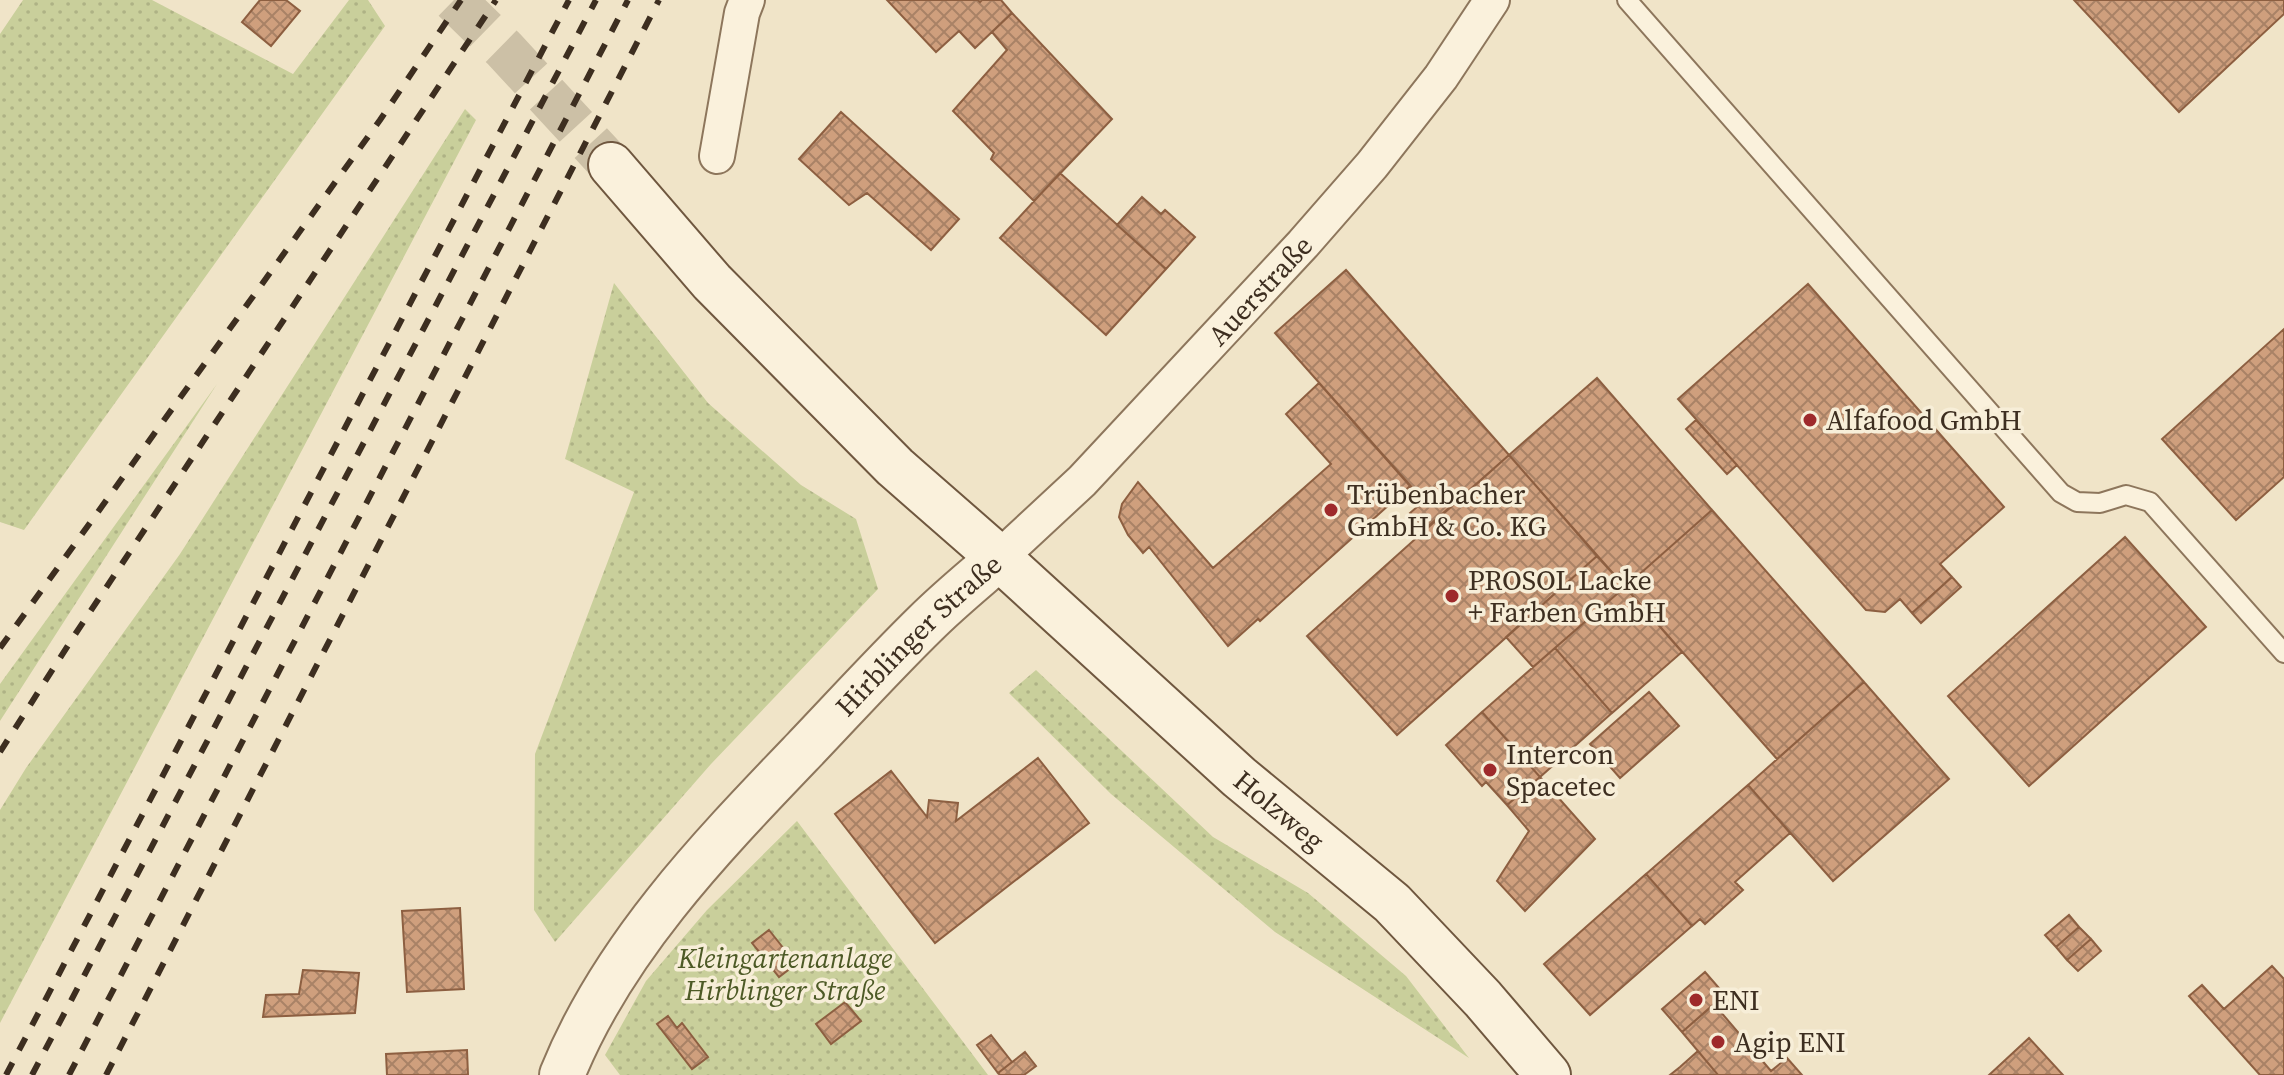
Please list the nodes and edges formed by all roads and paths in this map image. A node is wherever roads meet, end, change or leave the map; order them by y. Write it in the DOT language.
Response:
graph roads {
  1 [pos="747,0"];
  2 [pos="1492,0"];
  3 [pos="1627,0"];
  4 [pos="717,156"];
  5 [pos="611,165"];
  6 [pos="999,558"];
  7 [pos="2284,653"];
  8 [pos="562,1075"];
  9 [pos="1548,1075"];
  1 -- 4 [label="street"];
  2 -- 6 [label="street, Auerstraße"];
  3 -- 7 [label="lane"];
  5 -- 6 [label="main road, Hirblinger Straße"];
  6 -- 8 [label="main road, Hirblinger Straße"];
  6 -- 9 [label="main road, Holzweg"];
}
